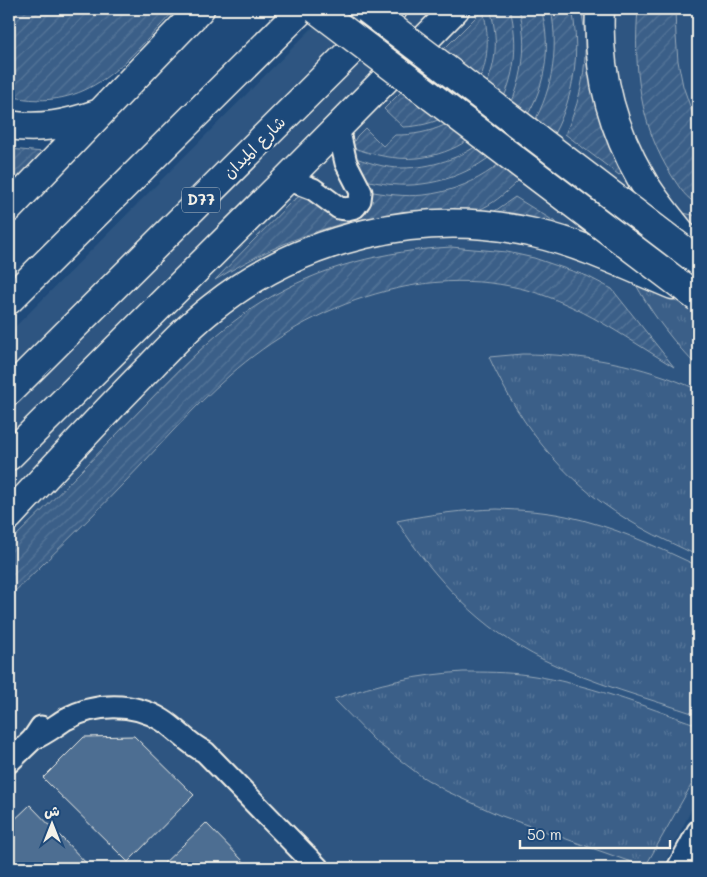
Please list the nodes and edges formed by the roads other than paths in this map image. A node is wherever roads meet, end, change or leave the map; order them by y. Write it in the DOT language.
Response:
graph roads {
  1 [pos="200,9"];
  2 [pos="302,9"];
  3 [pos="316,9"];
  4 [pos="367,9"];
  5 [pos="393,9"];
  6 [pos="455,9"];
  7 [pos="600,9"];
  8 [pos="99,114"];
  9 [pos="9,125"];
  10 [pos="338,128"];
  11 [pos="287,179"];
  12 [pos="9,208"];
  13 [pos="698,254"];
  14 [pos="698,261"];
  15 [pos="694,295"];
  16 [pos="9,300"];
  17 [pos="9,391"];
  18 [pos="9,456"];
  19 [pos="9,516"];
  20 [pos="9,762"];
  21 [pos="698,831"];
  22 [pos="318,868"];
  23 [pos="678,868"];
  1 -- 8 [label="main road"];
  2 -- 16 [label="main road"];
  3 -- 15 [label="main road, bridge"];
  4 -- 14 [label="main road, bridge"];
  5 -- 17 [label="main road, شارع الميدان / D77"];
  6 -- 10 [label="main road"];
  7 -- 13 [label="main road"];
  8 -- 9 [label="main road"];
  8 -- 12 [label="main road"];
  10 -- 11 [label="main road"];
  10 -- 11 [label="street"];
  11 -- 18 [label="main road"];
  15 -- 19 [label="main road, bridge"];
  20 -- 22 [label="street"];
  21 -- 23 [label="street"];
}
